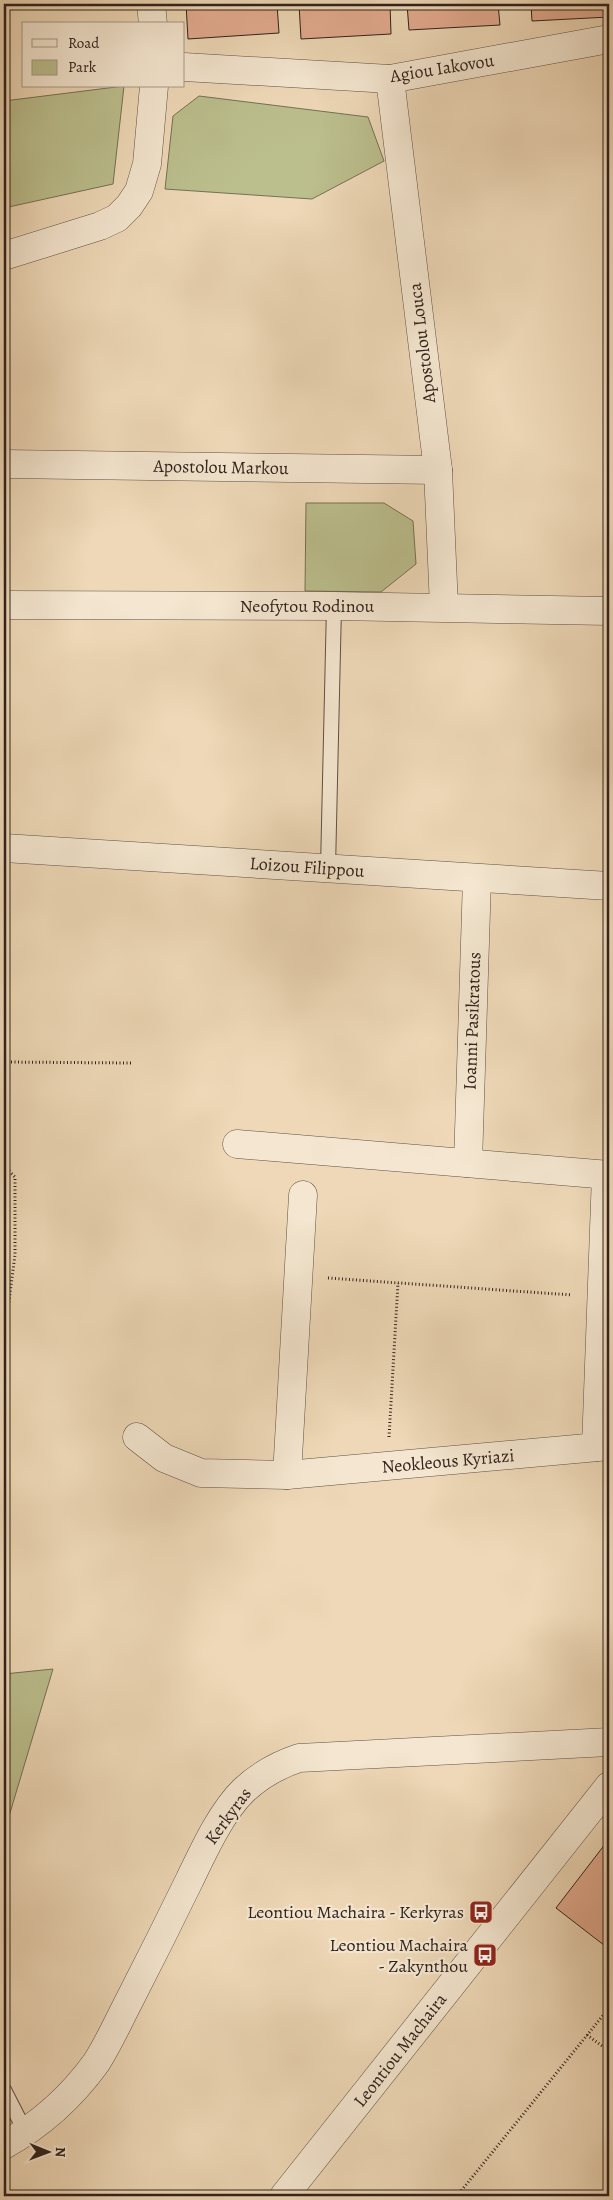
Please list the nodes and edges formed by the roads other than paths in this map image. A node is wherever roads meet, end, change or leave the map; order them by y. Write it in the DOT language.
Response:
graph roads {
  1 [pos="151,4"];
  2 [pos="153,22"];
  3 [pos="609,39"];
  4 [pos="609,44"];
  5 [pos="185,67"];
  6 [pos="390,79"];
  7 [pos="154,88"];
  8 [pos="4,256"];
  9 [pos="4,464"];
  10 [pos="438,470"];
  11 [pos="4,605"];
  12 [pos="334,606"];
  13 [pos="444,607"];
  14 [pos="609,611"];
  15 [pos="4,848"];
  16 [pos="328,868"];
  17 [pos="476,878"];
  18 [pos="609,886"];
  19 [pos="237,1144"];
  20 [pos="468,1163"];
  21 [pos="608,1175"];
  22 [pos="303,1195"];
  23 [pos="137,1437"];
  24 [pos="603,1446"];
  25 [pos="287,1475"];
  26 [pos="609,1742"];
  27 [pos="609,1786"];
  28 [pos="4,2090"];
  29 [pos="15,2139"];
  30 [pos="284,2196"];
  1 -- 2 [label="street"];
  3 -- 4 [label="street"];
  3 -- 6 [label="street, Agiou Iakovou"];
  5 -- 6 [label="street, Agiou Iakovou"];
  6 -- 10 [label="street, Apostolou Louca"];
  7 -- 8 [label="street"];
  9 -- 10 [label="street, Apostolou Markou"];
  10 -- 13 [label="street, Apostolou Louca"];
  11 -- 12 [label="street, Neofytou Rodinou"];
  12 -- 13 [label="street, Neofytou Rodinou"];
  12 -- 16 [label="lane"];
  13 -- 14 [label="street, Neofytou Rodinou"];
  15 -- 16 [label="street, Loizou Filippou"];
  16 -- 17 [label="street, Loizou Filippou"];
  17 -- 18 [label="street, Loizou Filippou"];
  17 -- 20 [label="street, Ioanni Pasikratous"];
  19 -- 20 [label="street"];
  20 -- 21 [label="street"];
  21 -- 24 [label="street"];
  22 -- 25 [label="street"];
  23 -- 25 [label="street, Neokleous Kyriazi"];
  24 -- 25 [label="street, Neokleous Kyriazi"];
  26 -- 29 [label="street, Kerkyras"];
  27 -- 30 [label="street, Leontiou Machaira"];
  28 -- 29 [label="lane"];
}
